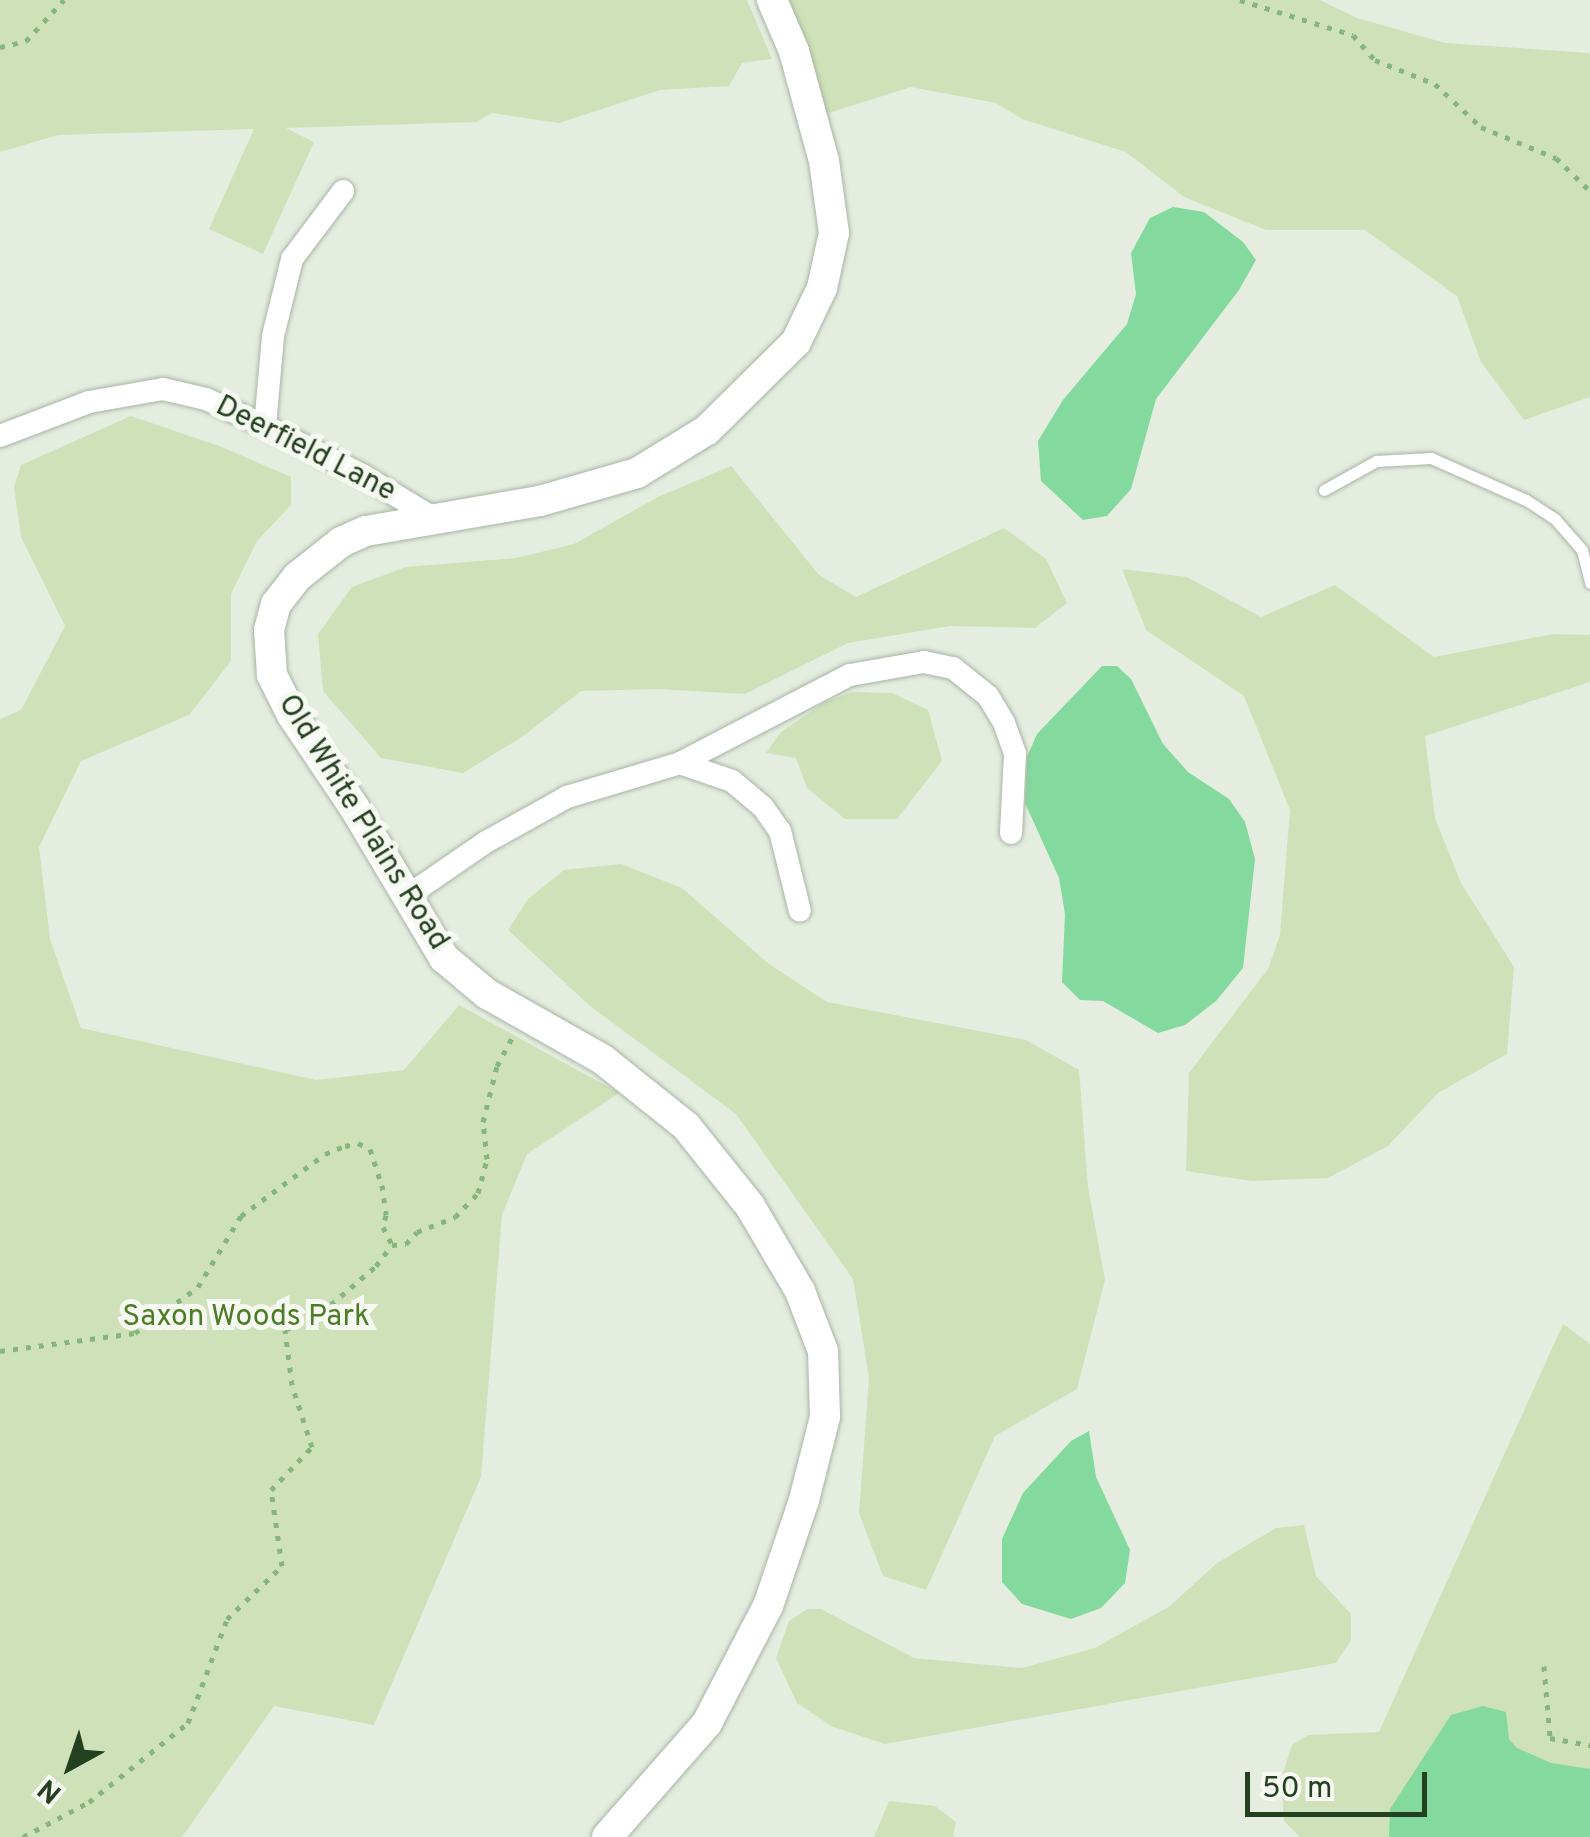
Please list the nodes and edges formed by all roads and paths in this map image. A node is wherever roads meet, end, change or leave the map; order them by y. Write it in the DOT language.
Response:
graph roads {
  1 [pos="64,0"];
  2 [pos="772,0"];
  3 [pos="1240,0"];
  4 [pos="0,47"];
  5 [pos="343,191"];
  6 [pos="1590,191"];
  7 [pos="265,426"];
  8 [pos="0,436"];
  9 [pos="1324,490"];
  10 [pos="434,519"];
  11 [pos="1590,582"];
  12 [pos="680,763"];
  13 [pos="1011,832"];
  14 [pos="406,897"];
  15 [pos="800,910"];
  16 [pos="524,1016"];
  17 [pos="392,1244"];
  18 [pos="0,1350"];
  19 [pos="1544,1666"];
  20 [pos="1590,1745"];
  21 [pos="23,1837"];
  22 [pos="607,1837"];
  1 -- 4 [label="path"];
  2 -- 10 [label="street, Old White Plains Road"];
  3 -- 6 [label="path"];
  5 -- 7 [label="street"];
  7 -- 8 [label="street, Deerfield Lane"];
  7 -- 10 [label="street, Deerfield Lane"];
  9 -- 11 [label="lane"];
  10 -- 14 [label="street, Old White Plains Road"];
  12 -- 13 [label="street"];
  12 -- 14 [label="street"];
  12 -- 15 [label="street"];
  14 -- 16 [label="street, Old White Plains Road"];
  16 -- 17 [label="path"];
  16 -- 22 [label="street, Old White Plains Road"];
  17 -- 18 [label="path"];
  17 -- 21 [label="path"];
  19 -- 20 [label="path"];
}
